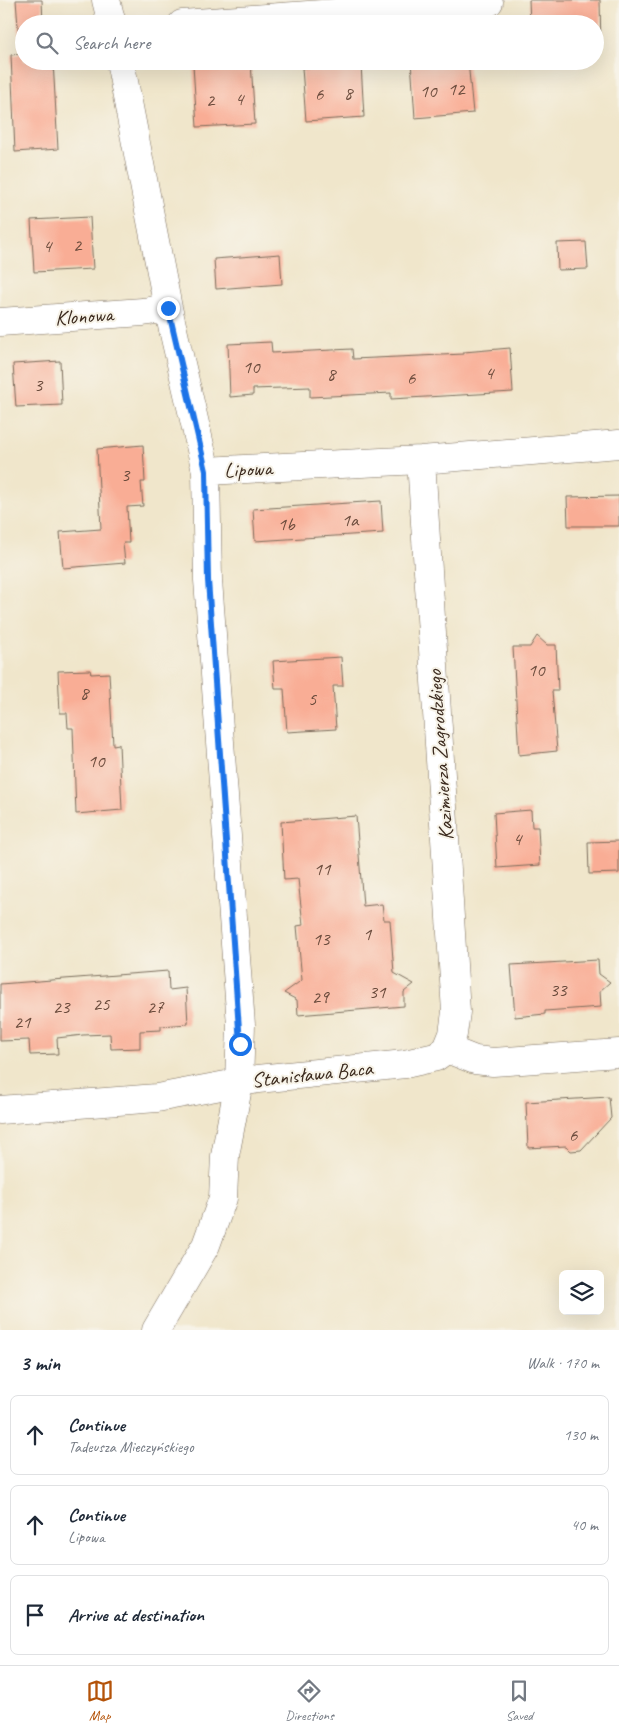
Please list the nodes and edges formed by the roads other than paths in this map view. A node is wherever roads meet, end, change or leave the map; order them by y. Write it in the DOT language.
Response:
graph roads {
  1 [pos="106,0"];
  2 [pos="489,2"];
  3 [pos="110,15"];
  4 [pos="308,15"];
  5 [pos="122,70"];
  6 [pos="168,308"];
  7 [pos="0,322"];
  8 [pos="619,444"];
  9 [pos="421,460"];
  10 [pos="206,471"];
  11 [pos="447,1049"];
  12 [pos="619,1054"];
  13 [pos="239,1082"];
  14 [pos="0,1110"];
  15 [pos="156,1330"];
  1 -- 3 [label="street"];
  2 -- 4 [label="street"];
  5 -- 6 [label="street, Lipowa"];
  6 -- 7 [label="street, Klonowa"];
  6 -- 10 [label="street, Lipowa"];
  8 -- 9 [label="street, Lipowa"];
  9 -- 10 [label="street, Lipowa"];
  9 -- 11 [label="street, Kazimierza Zagrodzkiego"];
  10 -- 13 [label="street"];
  11 -- 12 [label="street"];
  11 -- 13 [label="street, Stanisława Baca"];
  13 -- 14 [label="street, Stanisława Baca"];
  13 -- 15 [label="street"];
}
